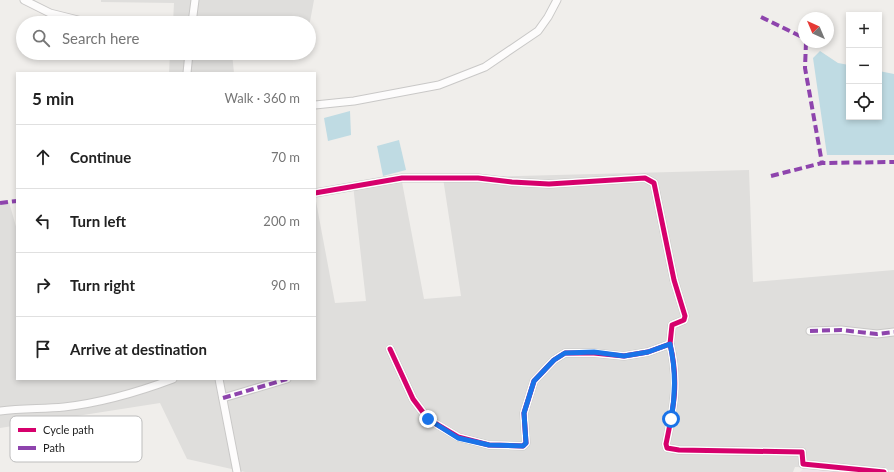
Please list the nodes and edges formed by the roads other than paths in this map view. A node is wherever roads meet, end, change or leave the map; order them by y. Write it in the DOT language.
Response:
graph roads {
  1 [pos="24,0"];
  2 [pos="195,0"];
  3 [pos="557,0"];
  4 [pos="62,16"];
  5 [pos="193,16"];
  6 [pos="188,60"];
  7 [pos="187,72"];
  8 [pos="316,105"];
  9 [pos="316,193"];
  10 [pos="810,331"];
  11 [pos="894,332"];
  12 [pos="670,344"];
  13 [pos="390,349"];
  14 [pos="171,380"];
  15 [pos="219,380"];
  16 [pos="284,380"];
  17 [pos="223,398"];
  18 [pos="0,411"];
  19 [pos="237,472"];
  20 [pos="884,472"];
  1 -- 4 [label="street"];
  2 -- 5 [label="street"];
  3 -- 8 [label="street"];
  6 -- 7 [label="street"];
  9 -- 12 [label="street"];
  10 -- 11 [label="street"];
  12 -- 13 [label="street"];
  12 -- 20 [label="street"];
  14 -- 18 [label="street"];
  15 -- 17 [label="street"];
  16 -- 17 [label="street"];
  17 -- 19 [label="street"];
}
